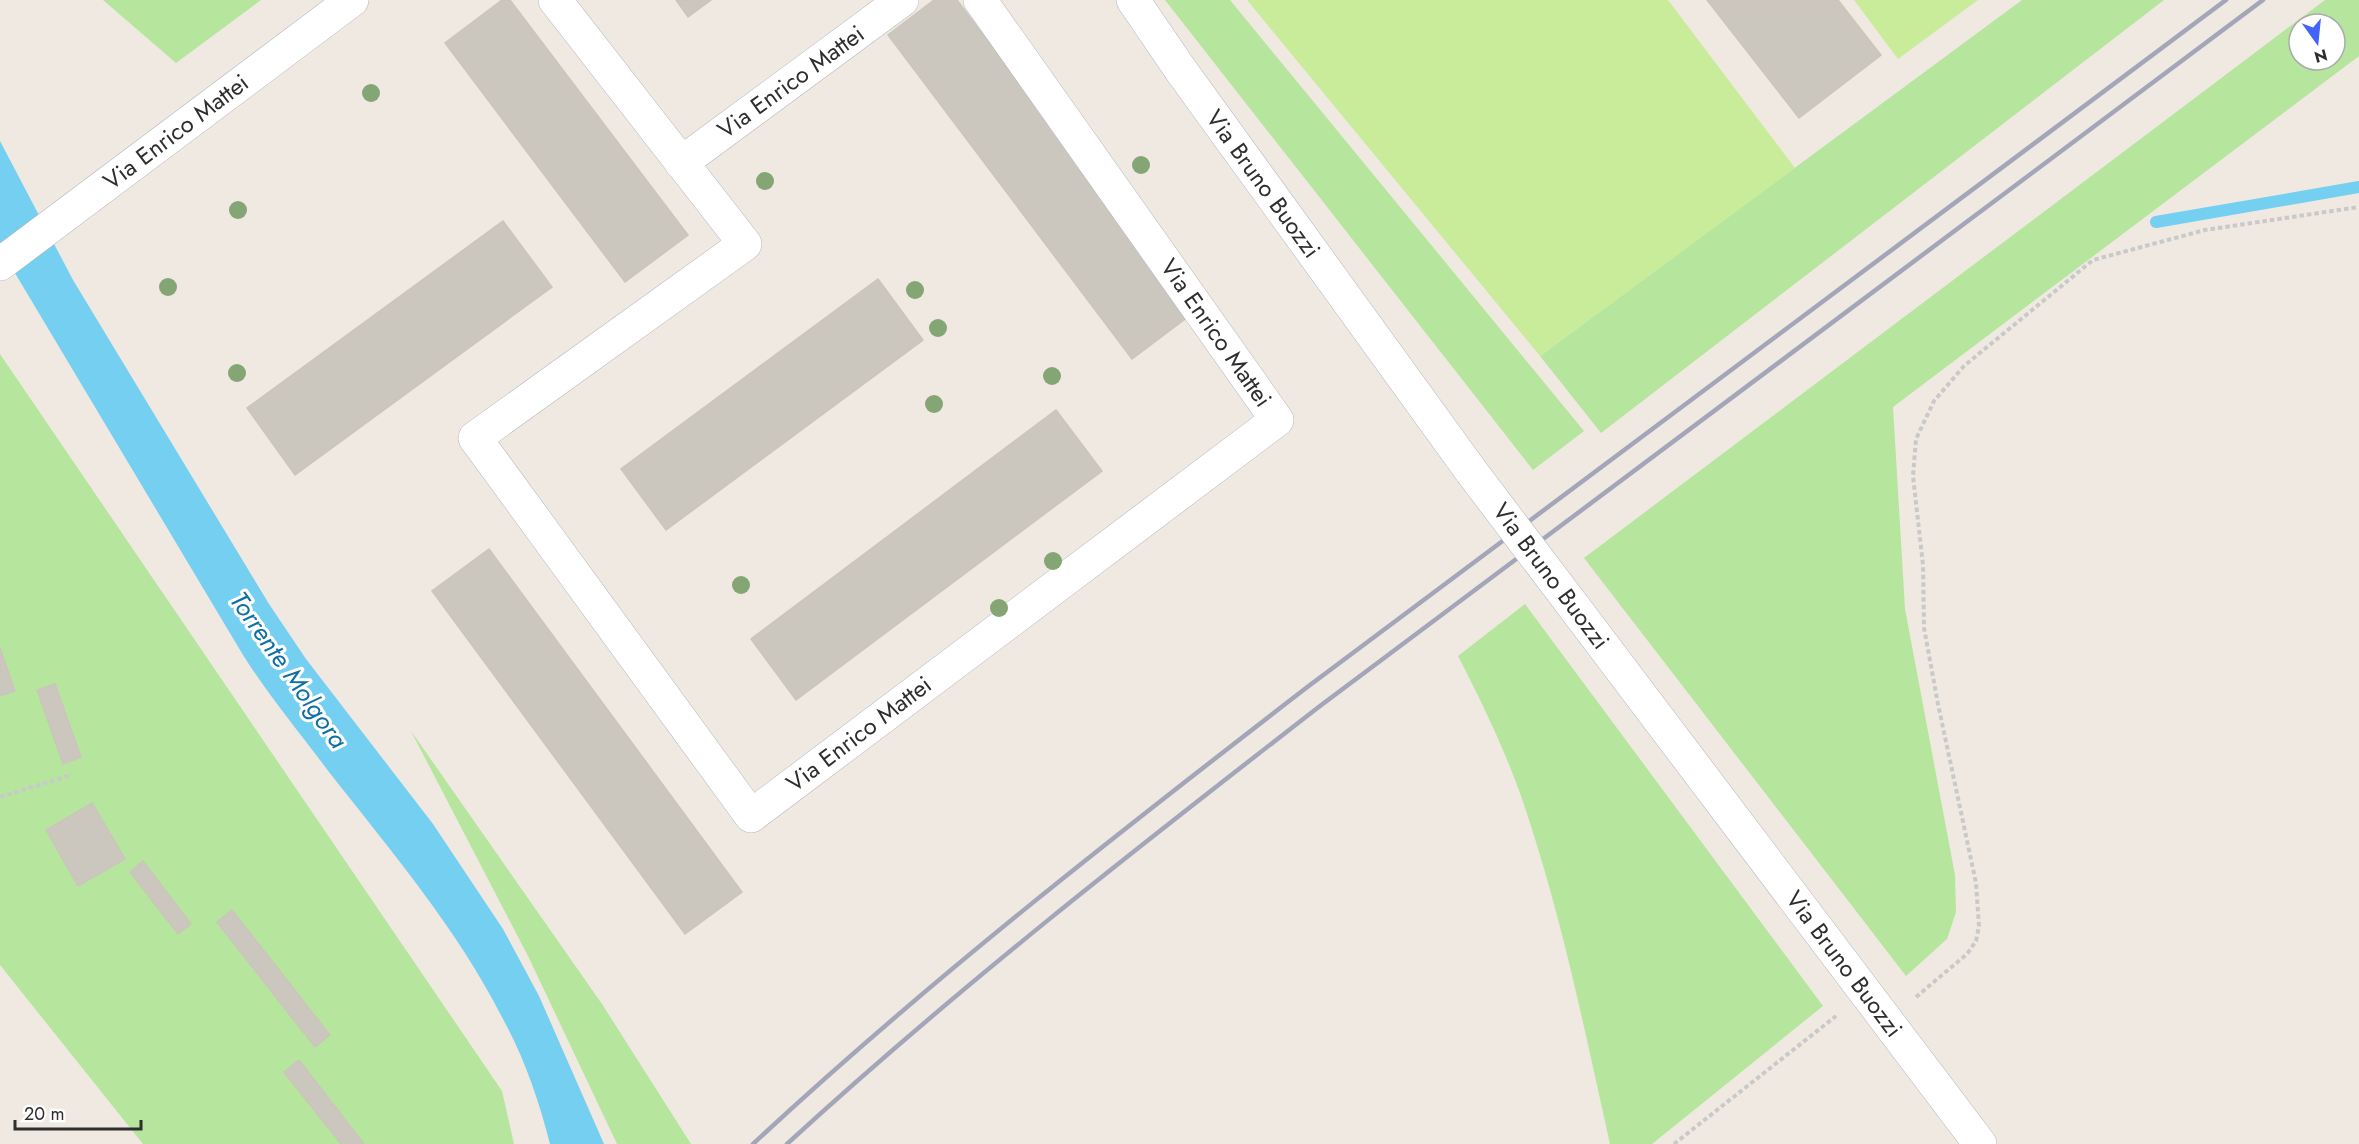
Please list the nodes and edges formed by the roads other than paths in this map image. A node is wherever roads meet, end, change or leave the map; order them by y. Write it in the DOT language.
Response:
graph roads {
  1 [pos="352,0"];
  2 [pos="555,0"];
  3 [pos="902,0"];
  4 [pos="980,0"];
  5 [pos="1134,0"];
  6 [pos="681,163"];
  7 [pos="0,264"];
  8 [pos="1980,1144"];
  1 -- 7 [label="street, Via Enrico Mattei"];
  2 -- 6 [label="street, Via Enrico Mattei"];
  3 -- 6 [label="street, Via Enrico Mattei"];
  4 -- 6 [label="street, Via Enrico Mattei"];
  5 -- 8 [label="street, Via Bruno Buozzi, bridge"];
}
